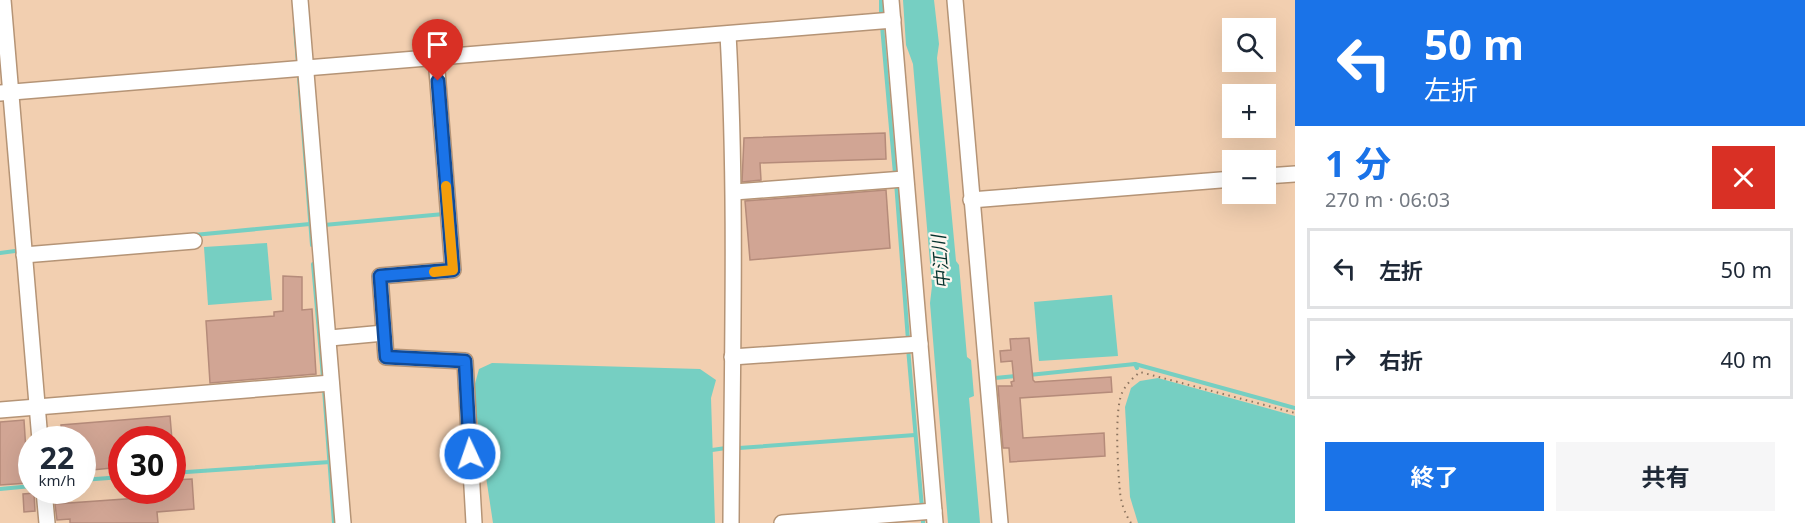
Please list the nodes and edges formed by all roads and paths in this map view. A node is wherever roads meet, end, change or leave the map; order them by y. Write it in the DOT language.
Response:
graph roads {
  1 [pos="3,0"];
  2 [pos="300,0"];
  3 [pos="891,0"];
  4 [pos="955,0"];
  5 [pos="893,20"];
  6 [pos="728,34"];
  7 [pos="436,58"];
  8 [pos="306,68"];
  9 [pos="5,93"];
  10 [pos="1295,174"];
  11 [pos="1276,175"];
  12 [pos="904,179"];
  13 [pos="1222,180"];
  14 [pos="734,192"];
  15 [pos="971,201"];
  16 [pos="194,241"];
  17 [pos="24,255"];
  18 [pos="384,333"];
  19 [pos="330,338"];
  20 [pos="920,344"];
  21 [pos="732,357"];
  22 [pos="331,383"];
  23 [pos="37,407"];
  24 [pos="0,410"];
  25 [pos="1295,412"];
  26 [pos="39,426"];
  27 [pos="45,504"];
  28 [pos="934,517"];
  29 [pos="47,523"];
  30 [pos="344,523"];
  31 [pos="474,523"];
  32 [pos="731,523"];
  33 [pos="782,523"];
  34 [pos="1000,523"];
  35 [pos="1131,523"];
  1 -- 9 [label="street"];
  2 -- 8 [label="street"];
  3 -- 5 [label="street"];
  4 -- 15 [label="street"];
  5 -- 6 [label="street"];
  5 -- 12 [label="street"];
  6 -- 7 [label="street"];
  6 -- 14 [label="street"];
  7 -- 8 [label="street"];
  7 -- 18 [label="street"];
  8 -- 9 [label="street"];
  8 -- 19 [label="street"];
  9 -- 17 [label="street"];
  10 -- 11 [label="street"];
  12 -- 14 [label="street"];
  12 -- 20 [label="street"];
  13 -- 15 [label="street"];
  14 -- 21 [label="street"];
  15 -- 34 [label="street"];
  16 -- 17 [label="street"];
  17 -- 23 [label="street"];
  18 -- 19 [label="street"];
  18 -- 31 [label="street"];
  19 -- 22 [label="street"];
  20 -- 21 [label="street"];
  20 -- 28 [label="street"];
  21 -- 32 [label="street"];
  22 -- 23 [label="street"];
  22 -- 30 [label="street"];
  23 -- 24 [label="street"];
  23 -- 26 [label="street"];
  25 -- 35 [label="path"];
  27 -- 29 [label="street"];
  28 -- 33 [label="street"];
}
